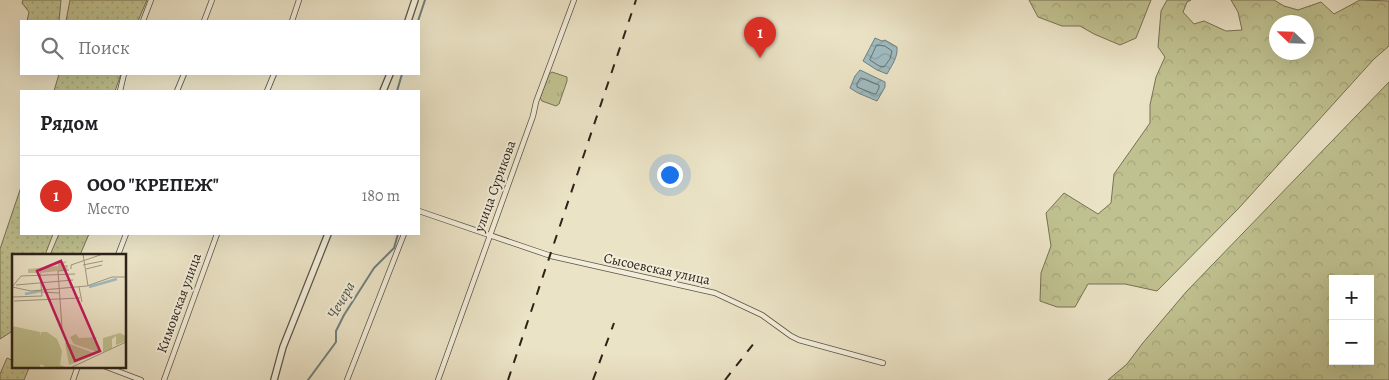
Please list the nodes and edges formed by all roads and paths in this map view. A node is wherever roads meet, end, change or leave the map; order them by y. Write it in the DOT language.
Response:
graph roads {
  1 [pos="152,0"];
  2 [pos="212,0"];
  3 [pos="299,0"];
  4 [pos="415,0"];
  5 [pos="574,0"];
  6 [pos="143,20"];
  7 [pos="204,20"];
  8 [pos="292,20"];
  9 [pos="408,20"];
  10 [pos="124,75"];
  11 [pos="184,75"];
  12 [pos="274,75"];
  13 [pos="390,75"];
  14 [pos="120,90"];
  15 [pos="177,90"];
  16 [pos="267,90"];
  17 [pos="383,90"];
  18 [pos="420,212"];
  19 [pos="126,235"];
  20 [pos="216,235"];
  21 [pos="328,235"];
  22 [pos="404,235"];
  23 [pos="489,235"];
  24 [pos="118,254"];
  25 [pos="883,362"];
  26 [pos="77,368"];
  27 [pos="109,368"];
  28 [pos="73,380"];
  29 [pos="141,380"];
  30 [pos="164,380"];
  31 [pos="274,380"];
  32 [pos="347,380"];
  33 [pos="438,380"];
  1 -- 6 [label="street"];
  2 -- 7 [label="street"];
  3 -- 8 [label="street"];
  4 -- 9 [label="street"];
  5 -- 23 [label="street, улица Сурикова"];
  10 -- 14 [label="street"];
  11 -- 15 [label="street"];
  12 -- 16 [label="street"];
  13 -- 17 [label="street"];
  18 -- 23 [label="street, Сысоевская улица"];
  19 -- 24 [label="street"];
  20 -- 30 [label="street, Кимовская улица"];
  21 -- 31 [label="street"];
  22 -- 32 [label="street"];
  23 -- 25 [label="street, Сысоевская улица"];
  23 -- 33 [label="street, улица Сурикова"];
  26 -- 28 [label="street"];
  27 -- 29 [label="street"];
}
